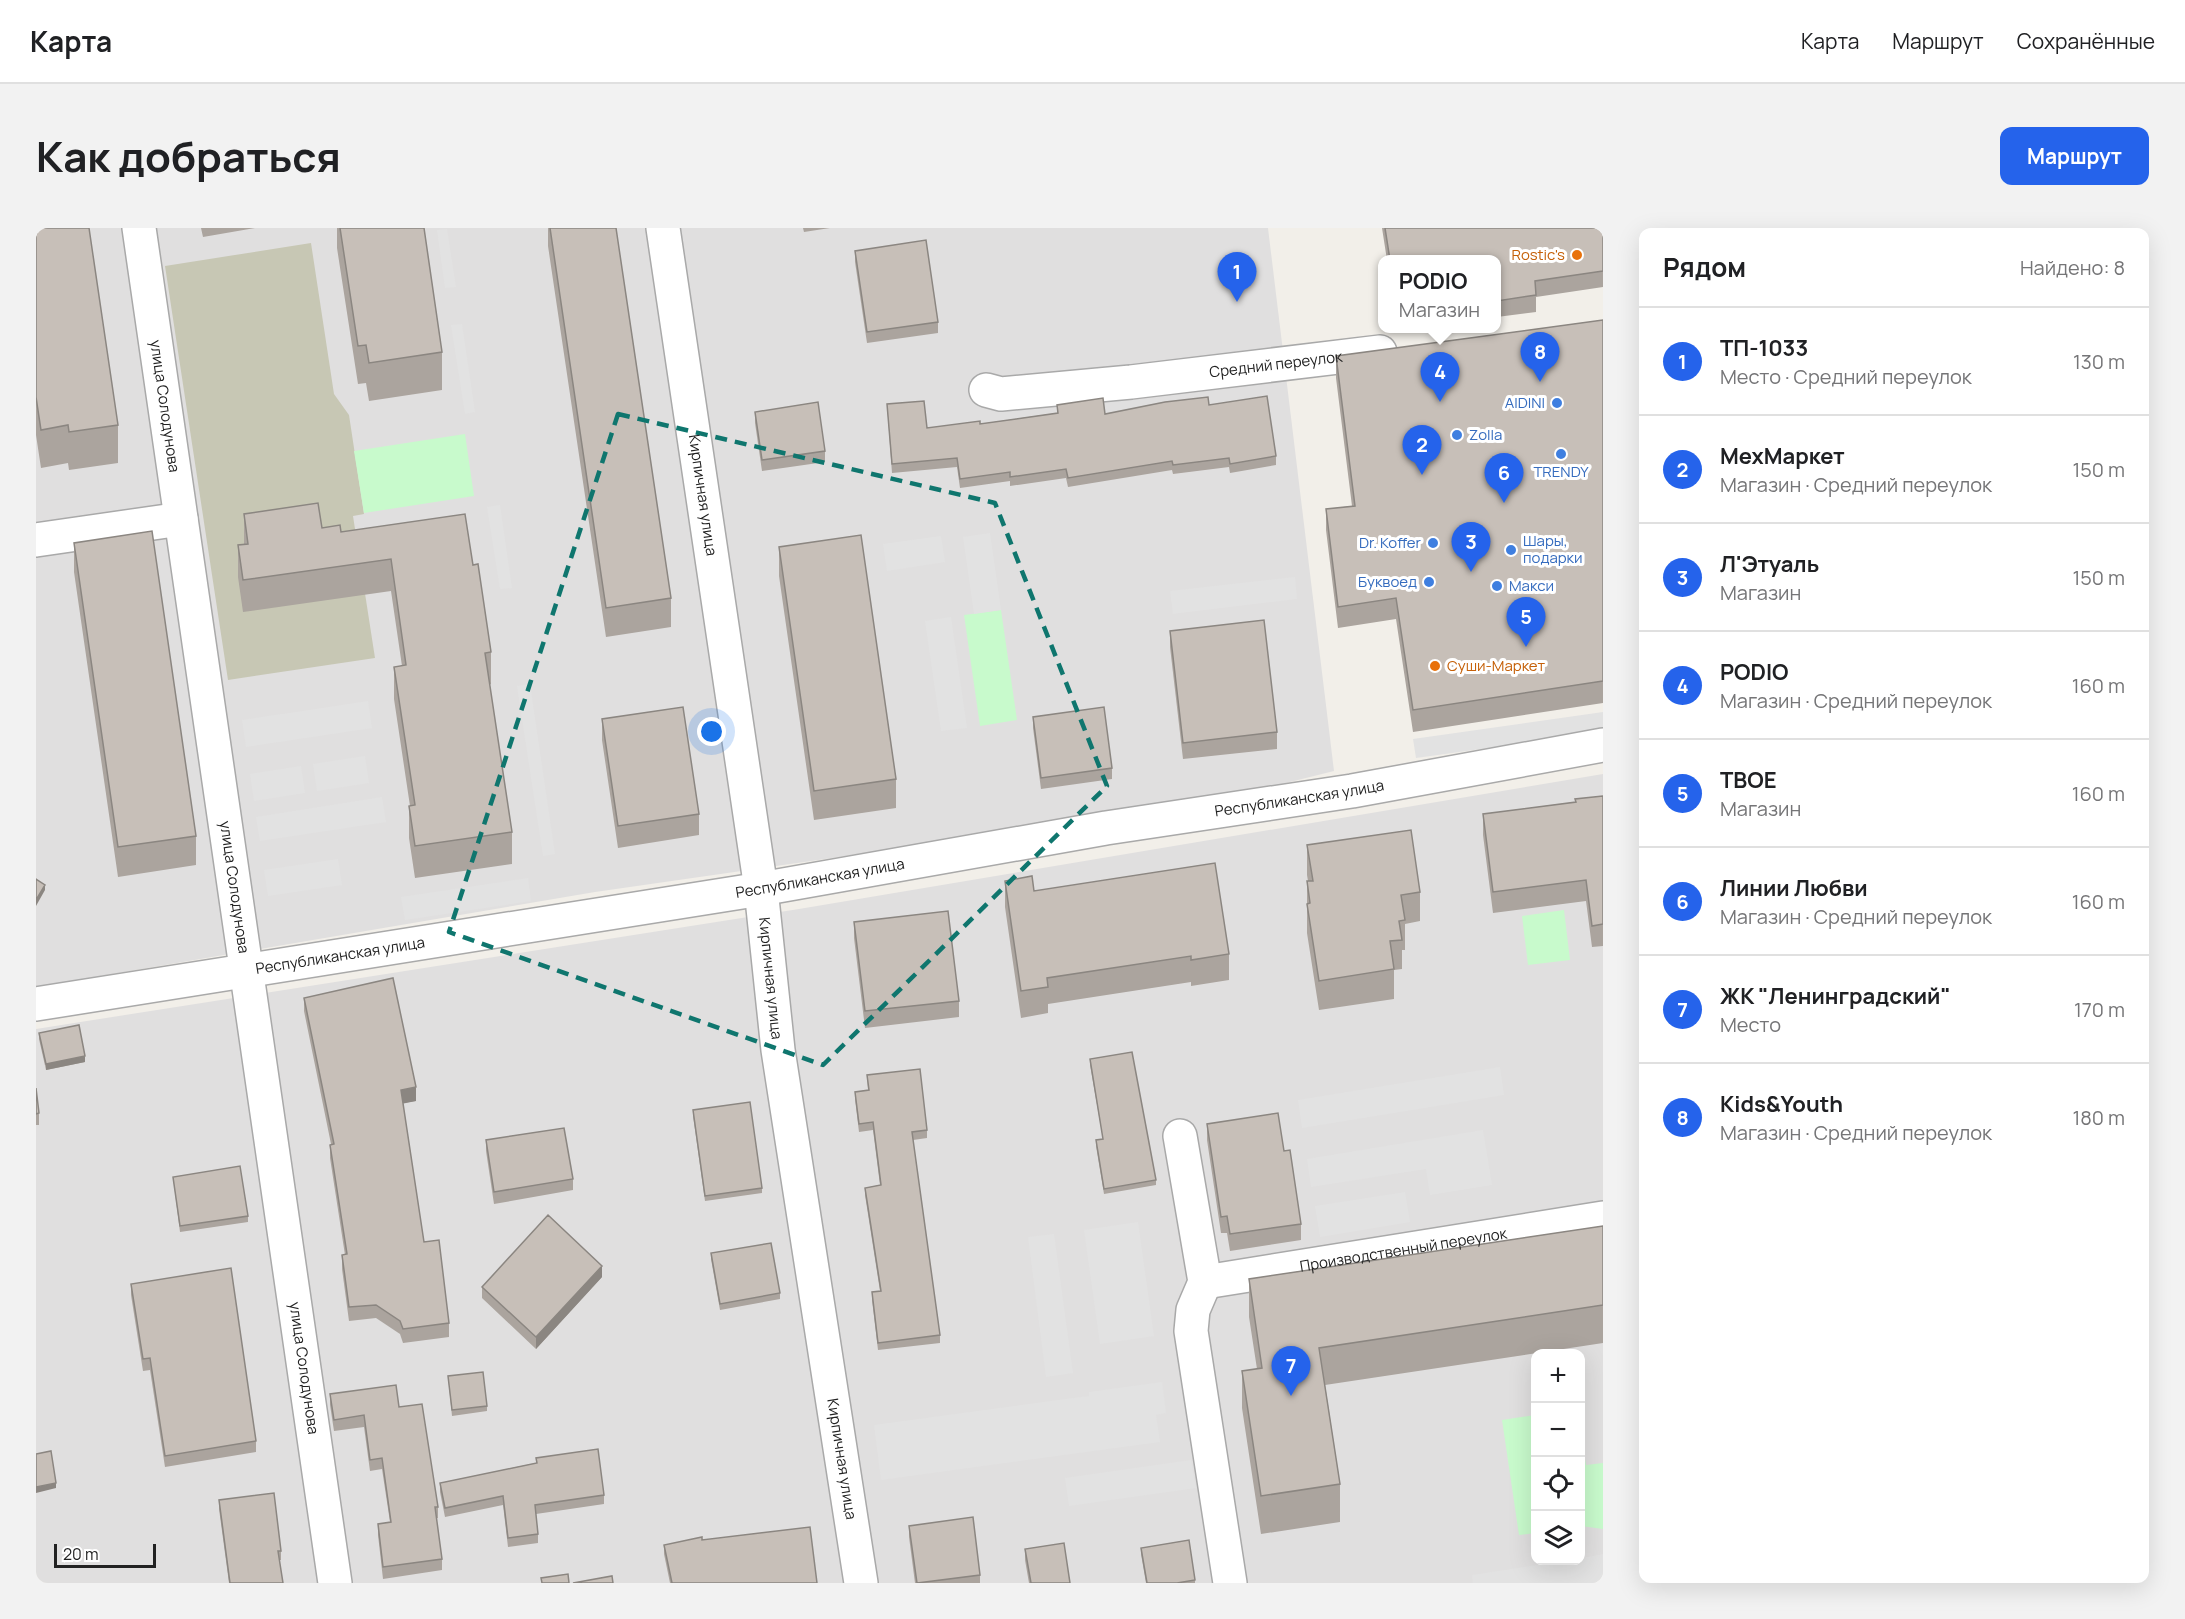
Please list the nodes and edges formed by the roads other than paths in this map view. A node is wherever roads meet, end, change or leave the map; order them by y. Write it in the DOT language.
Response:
graph roads {
  1 [pos="139,228"];
  2 [pos="663,228"];
  3 [pos="1413,347"];
  4 [pos="986,390"];
  5 [pos="181,519"];
  6 [pos="36,540"];
  7 [pos="1603,745"];
  8 [pos="760,888"];
  9 [pos="247,972"];
  10 [pos="36,1004"];
  11 [pos="1180,1136"];
  12 [pos="1603,1218"];
  13 [pos="1205,1282"];
  14 [pos="335,1583"];
  15 [pos="861,1583"];
  16 [pos="1230,1583"];
  1 -- 5 [label="street, улица Солодунова"];
  2 -- 8 [label="street, Кирпичная улица"];
  3 -- 4 [label="street, Средний переулок"];
  5 -- 6 [label="street"];
  5 -- 9 [label="street, улица Солодунова"];
  7 -- 8 [label="street, Республиканская улица"];
  8 -- 9 [label="street, Республиканская улица"];
  8 -- 15 [label="street, Кирпичная улица"];
  9 -- 10 [label="street, Республиканская улица"];
  9 -- 14 [label="street, улица Солодунова"];
  11 -- 13 [label="street"];
  12 -- 13 [label="street, Производственный переулок"];
  13 -- 16 [label="street"];
}
